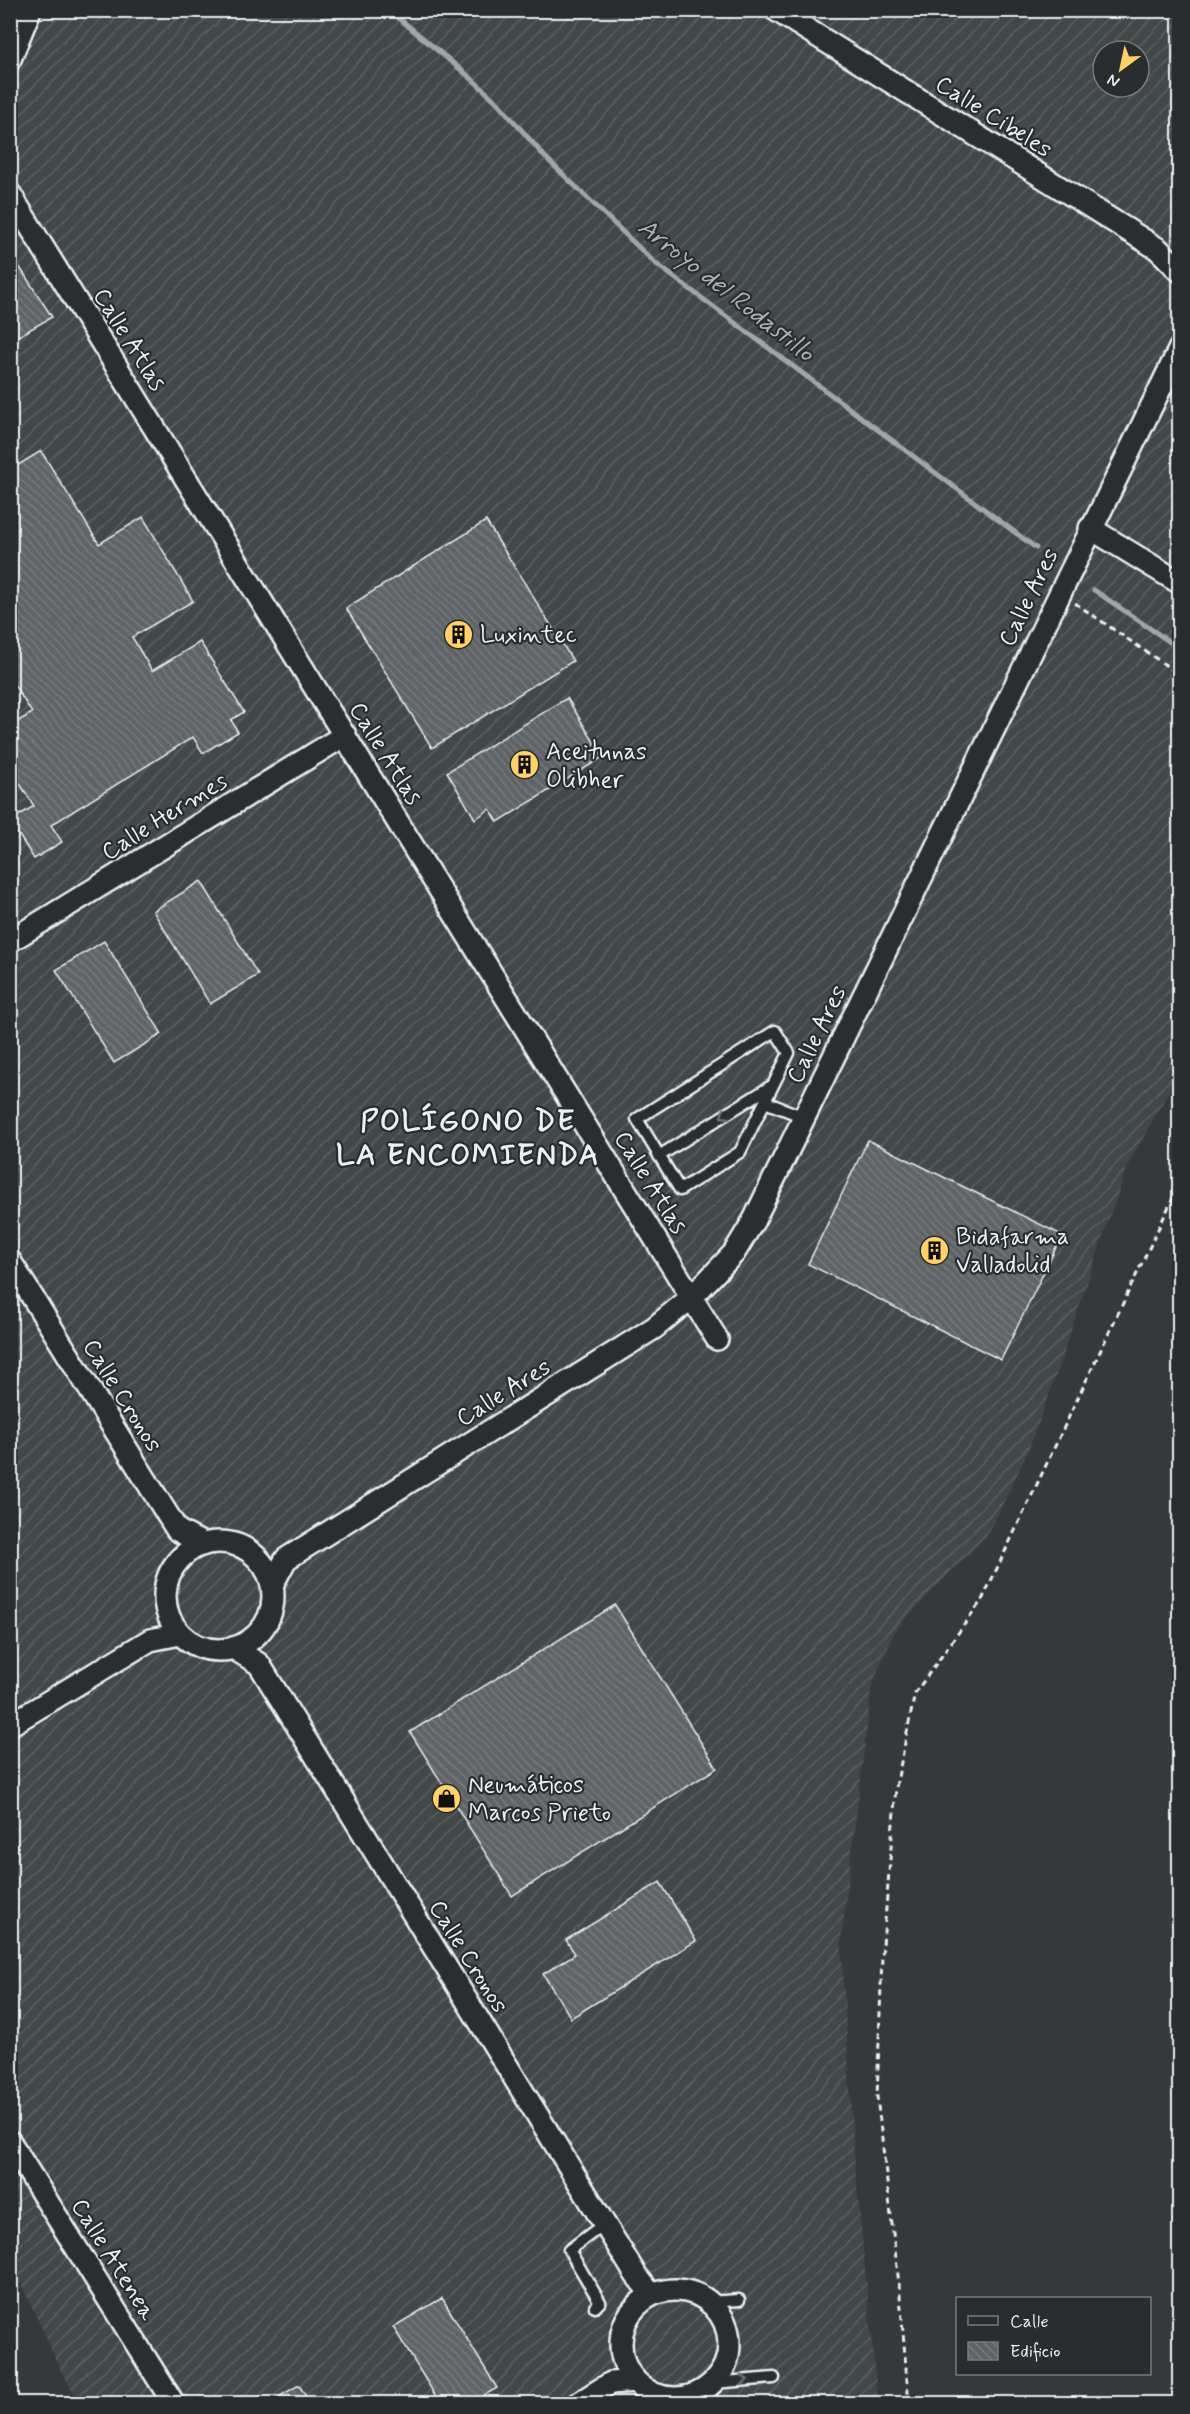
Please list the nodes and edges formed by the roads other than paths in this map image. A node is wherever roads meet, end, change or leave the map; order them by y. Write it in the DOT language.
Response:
graph roads {
  1 [pos="30,10"];
  2 [pos="776,10"];
  3 [pos="10,59"];
  4 [pos="10,194"];
  5 [pos="1179,271"];
  6 [pos="1179,348"];
  7 [pos="1090,528"];
  8 [pos="1179,583"];
  9 [pos="345,735"];
  10 [pos="10,941"];
  11 [pos="773,1084"];
  12 [pos="765,1102"];
  13 [pos="804,1117"];
  14 [pos="659,1156"];
  15 [pos="10,1261"];
  16 [pos="692,1297"];
  17 [pos="717,1339"];
  18 [pos="177,1530"];
  19 [pos="203,1544"];
  20 [pos="179,1559"];
  21 [pos="259,1559"];
  22 [pos="286,1559"];
  23 [pos="272,1585"];
  24 [pos="167,1610"];
  25 [pos="259,1632"];
  26 [pos="180,1634"];
  27 [pos="150,1640"];
  28 [pos="233,1648"];
  29 [pos="259,1664"];
  30 [pos="10,1725"];
  31 [pos="10,2142"];
  32 [pos="604,2224"];
  33 [pos="738,2300"];
  34 [pos="645,2301"];
  35 [pos="709,2302"];
  36 [pos="595,2307"];
  37 [pos="624,2362"];
  38 [pos="774,2378"];
  39 [pos="635,2381"];
  40 [pos="611,2383"];
  41 [pos="713,2383"];
  42 [pos="680,2400"];
  43 [pos="174,2403"];
  44 [pos="577,2403"];
  1 -- 3 [label="street"];
  2 -- 5 [label="street, Calle Cibeles"];
  4 -- 9 [label="street, Calle Atlas"];
  6 -- 7 [label="street, Calle Ares"];
  7 -- 8 [label="street"];
  7 -- 13 [label="street, Calle Ares"];
  9 -- 10 [label="street, Calle Hermes"];
  9 -- 16 [label="street, Calle Atlas"];
  11 -- 12 [label="lane"];
  11 -- 14 [label="lane, one-way"];
  11 -- 14 [label="lane"];
  12 -- 13 [label="lane"];
  12 -- 14 [label="lane"];
  13 -- 16 [label="street, Calle Ares"];
  15 -- 18 [label="street, Calle Cronos"];
  16 -- 17 [label="street, Calle Atlas"];
  16 -- 22 [label="street, Calle Ares"];
  18 -- 19 [label="street, Calle Cronos"];
  18 -- 20 [label="street"];
  19 -- 20 [label="street"];
  19 -- 21 [label="street"];
  20 -- 24 [label="street"];
  21 -- 22 [label="street"];
  21 -- 23 [label="street"];
  22 -- 23 [label="street, Calle Ares"];
  23 -- 25 [label="street"];
  24 -- 26 [label="street"];
  24 -- 27 [label="street"];
  25 -- 28 [label="street"];
  25 -- 29 [label="street"];
  26 -- 27 [label="street"];
  26 -- 28 [label="street"];
  27 -- 30 [label="street"];
  28 -- 29 [label="street, Calle Cronos"];
  29 -- 32 [label="street, Calle Cronos"];
  31 -- 43 [label="street, Calle Atenea"];
  32 -- 34 [label="street, Calle Cronos"];
  32 -- 36 [label="lane"];
  33 -- 35 [label="lane"];
  34 -- 35 [label="street"];
  34 -- 37 [label="street"];
  35 -- 41 [label="street"];
  37 -- 39 [label="street"];
  37 -- 40 [label="street"];
  41 -- 38 [label="lane, one-way"];
  39 -- 40 [label="street"];
  39 -- 42 [label="street"];
  40 -- 44 [label="street"];
  41 -- 42 [label="street"];
}
